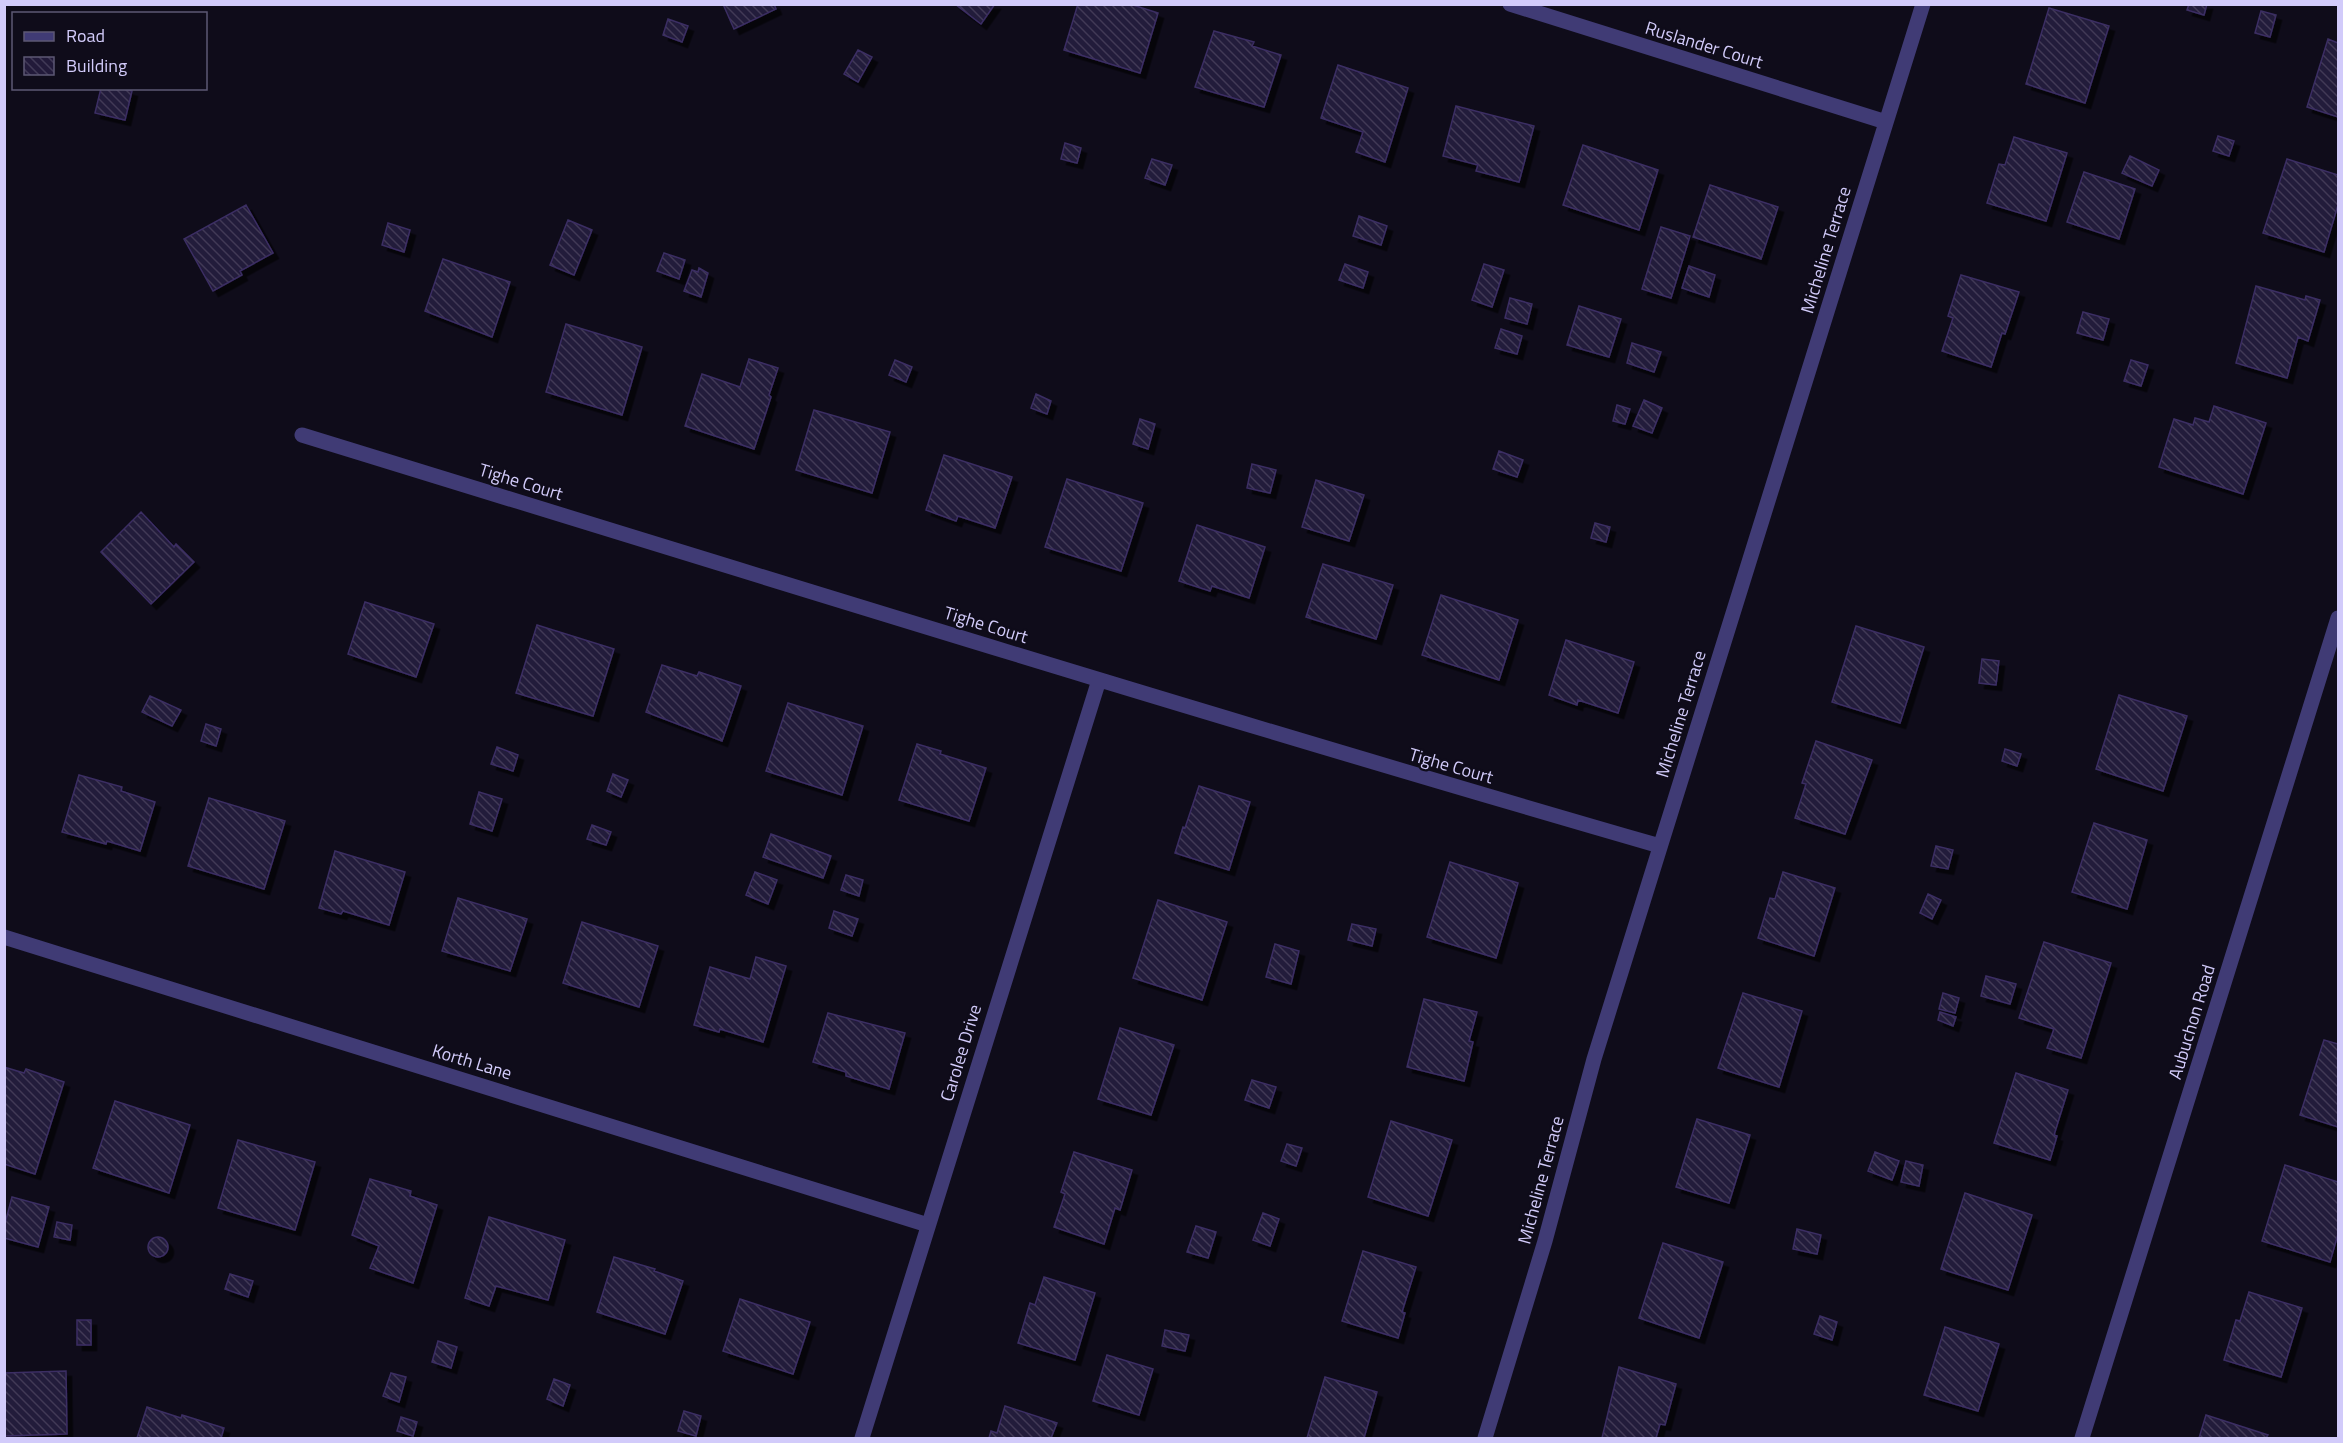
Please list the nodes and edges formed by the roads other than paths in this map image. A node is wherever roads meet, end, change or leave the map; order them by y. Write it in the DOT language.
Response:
graph roads {
  1 [pos="1510,4"];
  2 [pos="1923,4"];
  3 [pos="1886,122"];
  4 [pos="302,435"];
  5 [pos="2338,618"];
  6 [pos="1099,680"];
  7 [pos="1660,846"];
  8 [pos="4,937"];
  9 [pos="928,1225"];
  10 [pos="862,1438"];
  11 [pos="1485,1438"];
  12 [pos="2082,1438"];
  1 -- 3 [label="street, Ruslander Court"];
  2 -- 3 [label="street, Micheline Terrace"];
  3 -- 7 [label="street, Micheline Terrace"];
  4 -- 6 [label="street, Tighe Court"];
  5 -- 12 [label="street, Aubuchon Road"];
  6 -- 7 [label="street, Tighe Court"];
  6 -- 9 [label="street, Carolee Drive"];
  7 -- 11 [label="street, Micheline Terrace"];
  8 -- 9 [label="street, Korth Lane"];
  9 -- 10 [label="street, Carolee Drive"];
}
